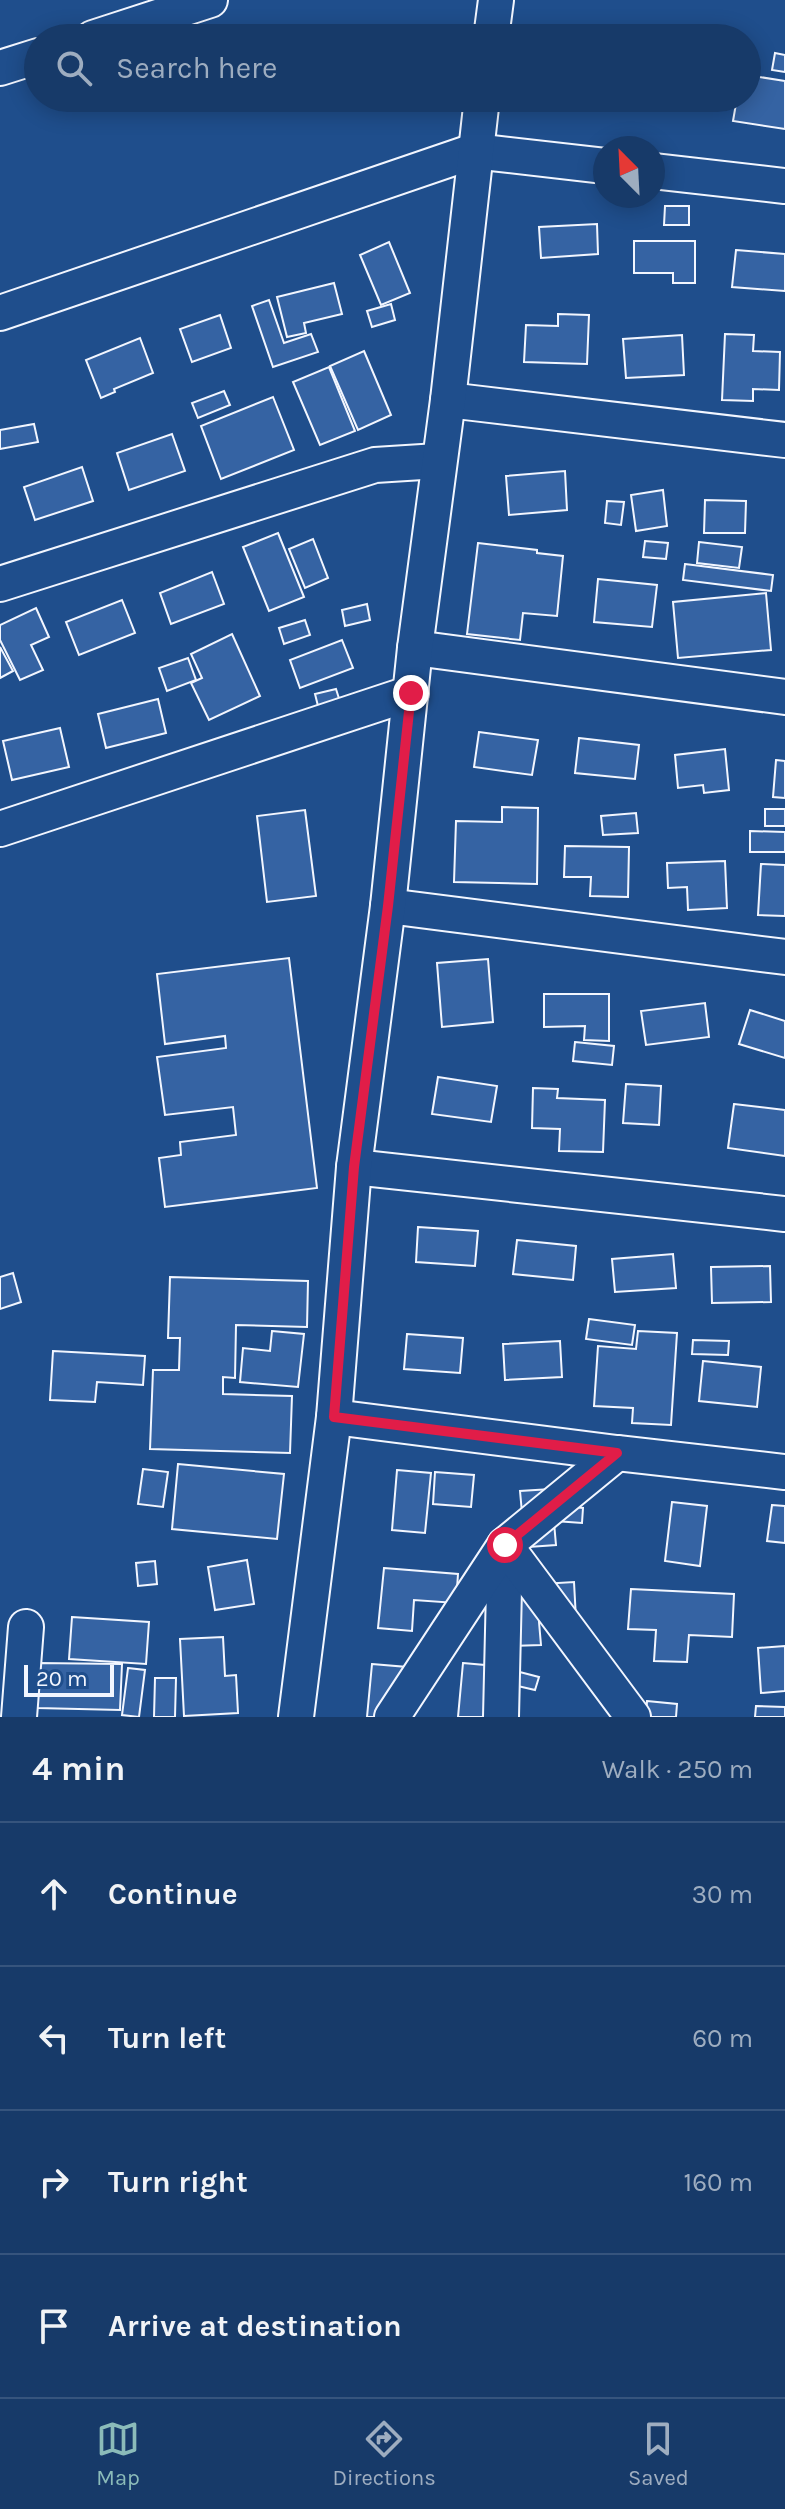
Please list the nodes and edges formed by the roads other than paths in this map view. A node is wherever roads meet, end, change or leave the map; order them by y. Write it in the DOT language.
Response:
graph roads {
  1 [pos="210,0"];
  2 [pos="496,0"];
  3 [pos="136,24"];
  4 [pos="493,24"];
  5 [pos="24,60"];
  6 [pos="0,68"];
  7 [pos="480,112"];
  8 [pos="474,151"];
  9 [pos="593,165"];
  10 [pos="665,172"];
  11 [pos="785,186"];
  12 [pos="0,313"];
  13 [pos="448,400"];
  14 [pos="785,440"];
  15 [pos="438,461"];
  16 [pos="0,584"];
  17 [pos="415,648"];
  18 [pos="411,693"];
  19 [pos="785,697"];
  20 [pos="0,829"];
  21 [pos="388,906"];
  22 [pos="785,957"];
  23 [pos="354,1167"];
  24 [pos="785,1214"];
  25 [pos="334,1417"];
  26 [pos="617,1453"];
  27 [pos="785,1472"];
  28 [pos="505,1545"];
  29 [pos="26,1627"];
  30 [pos="19,1717"];
  31 [pos="296,1717"];
  32 [pos="392,1717"];
  33 [pos="501,1717"];
  34 [pos="633,1717"];
  1 -- 3 [label="street"];
  2 -- 4 [label="street"];
  5 -- 6 [label="street"];
  7 -- 8 [label="street"];
  8 -- 9 [label="street"];
  8 -- 12 [label="street"];
  8 -- 13 [label="street"];
  10 -- 11 [label="street"];
  13 -- 14 [label="street"];
  13 -- 15 [label="street"];
  15 -- 16 [label="street"];
  15 -- 17 [label="street"];
  17 -- 18 [label="street"];
  17 -- 19 [label="street"];
  18 -- 20 [label="street"];
  18 -- 21 [label="street"];
  21 -- 22 [label="street"];
  21 -- 23 [label="street"];
  23 -- 24 [label="street"];
  23 -- 25 [label="street"];
  25 -- 26 [label="street"];
  25 -- 31 [label="street"];
  26 -- 27 [label="street"];
  26 -- 28 [label="street"];
  28 -- 32 [label="street"];
  28 -- 33 [label="street"];
  28 -- 34 [label="street"];
  29 -- 30 [label="street"];
}
